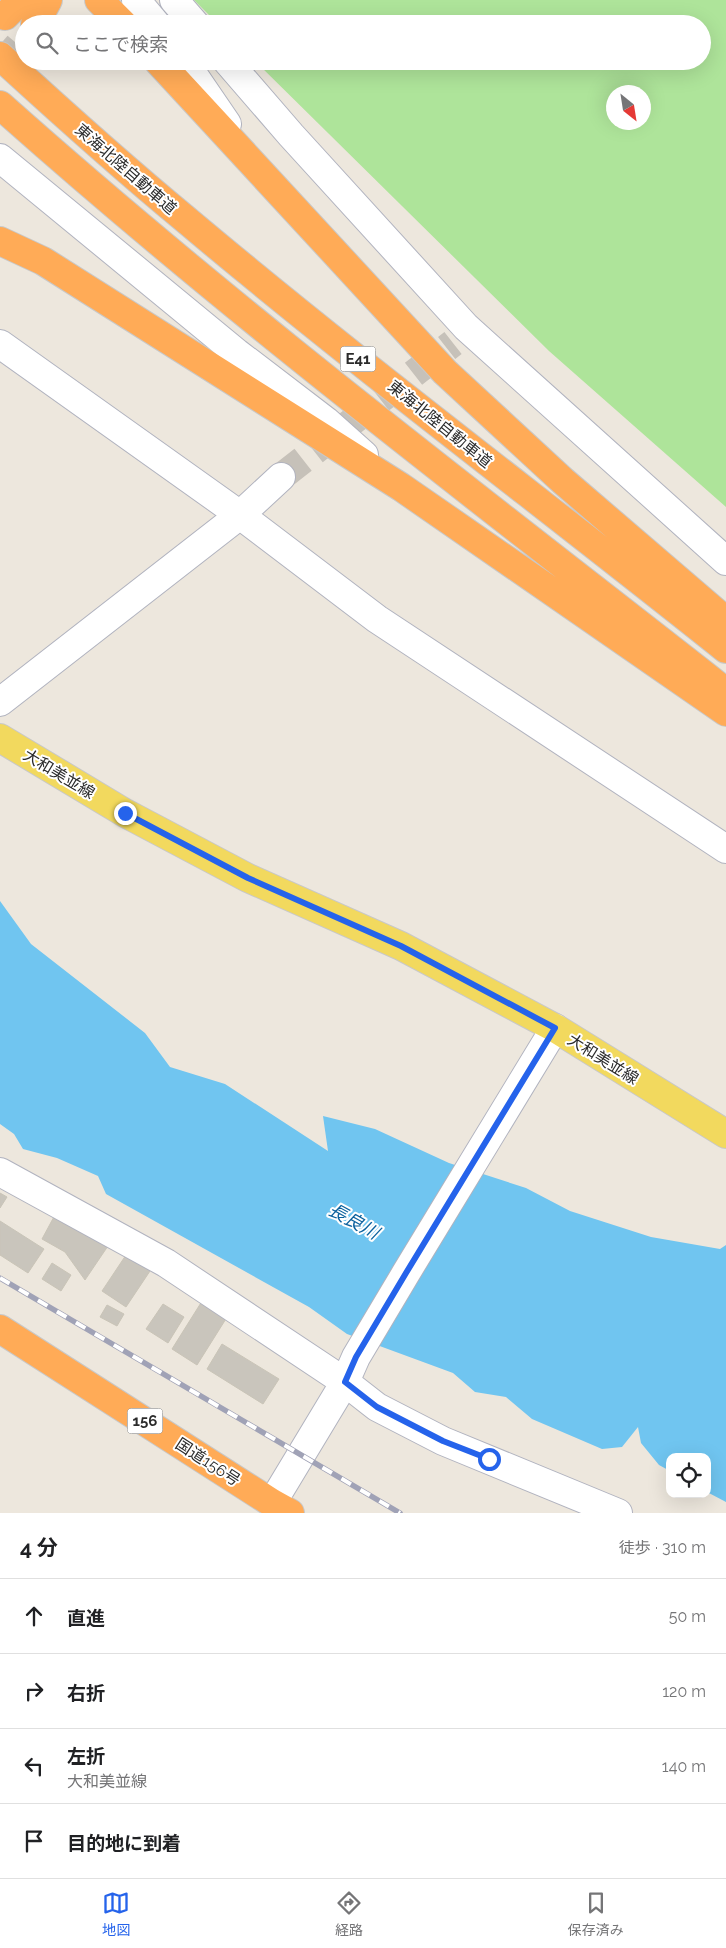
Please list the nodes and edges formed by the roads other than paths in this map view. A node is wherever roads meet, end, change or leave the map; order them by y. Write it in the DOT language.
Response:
graph roads {
  1 [pos="48,0"];
  2 [pos="99,0"];
  3 [pos="136,0"];
  4 [pos="174,0"];
  5 [pos="40,15"];
  6 [pos="114,15"];
  7 [pos="148,15"];
  8 [pos="186,15"];
  9 [pos="0,56"];
  10 [pos="15,70"];
  11 [pos="15,70"];
  12 [pos="166,70"];
  13 [pos="190,70"];
  14 [pos="235,70"];
  15 [pos="0,104"];
  16 [pos="0,158"];
  17 [pos="266,180"];
  18 [pos="0,241"];
  19 [pos="0,344"];
  20 [pos="281,477"];
  21 [pos="401,487"];
  22 [pos="240,515"];
  23 [pos="726,561"];
  24 [pos="726,621"];
  25 [pos="726,649"];
  26 [pos="726,692"];
  27 [pos="0,702"];
  28 [pos="726,712"];
  29 [pos="0,738"];
  30 [pos="726,849"];
  31 [pos="555,1028"];
  32 [pos="726,1134"];
  33 [pos="0,1172"];
  34 [pos="0,1329"];
  35 [pos="345,1382"];
  36 [pos="276,1510"];
  37 [pos="618,1513"];
  1 -- 5 [label="highway"];
  2 -- 6 [label="highway"];
  3 -- 7 [label="street"];
  4 -- 8 [label="street"];
  9 -- 10 [label="highway, 東海北陸自動車道 / E41"];
  11 -- 25 [label="highway, 東海北陸自動車道 / E41"];
  12 -- 17 [label="highway"];
  13 -- 17 [label="street"];
  14 -- 23 [label="street"];
  15 -- 26 [label="highway, E41"];
  16 -- 21 [label="street"];
  17 -- 24 [label="highway"];
  18 -- 21 [label="highway"];
  19 -- 22 [label="street"];
  20 -- 22 [label="street"];
  21 -- 28 [label="highway"];
  22 -- 27 [label="street"];
  22 -- 30 [label="street"];
  29 -- 31 [label="main road, 大和美並線"];
  31 -- 32 [label="main road, 大和美並線"];
  31 -- 35 [label="street"];
  33 -- 35 [label="street"];
  34 -- 36 [label="highway, 国道156号 / 156"];
  35 -- 36 [label="street"];
  35 -- 37 [label="street"];
}
